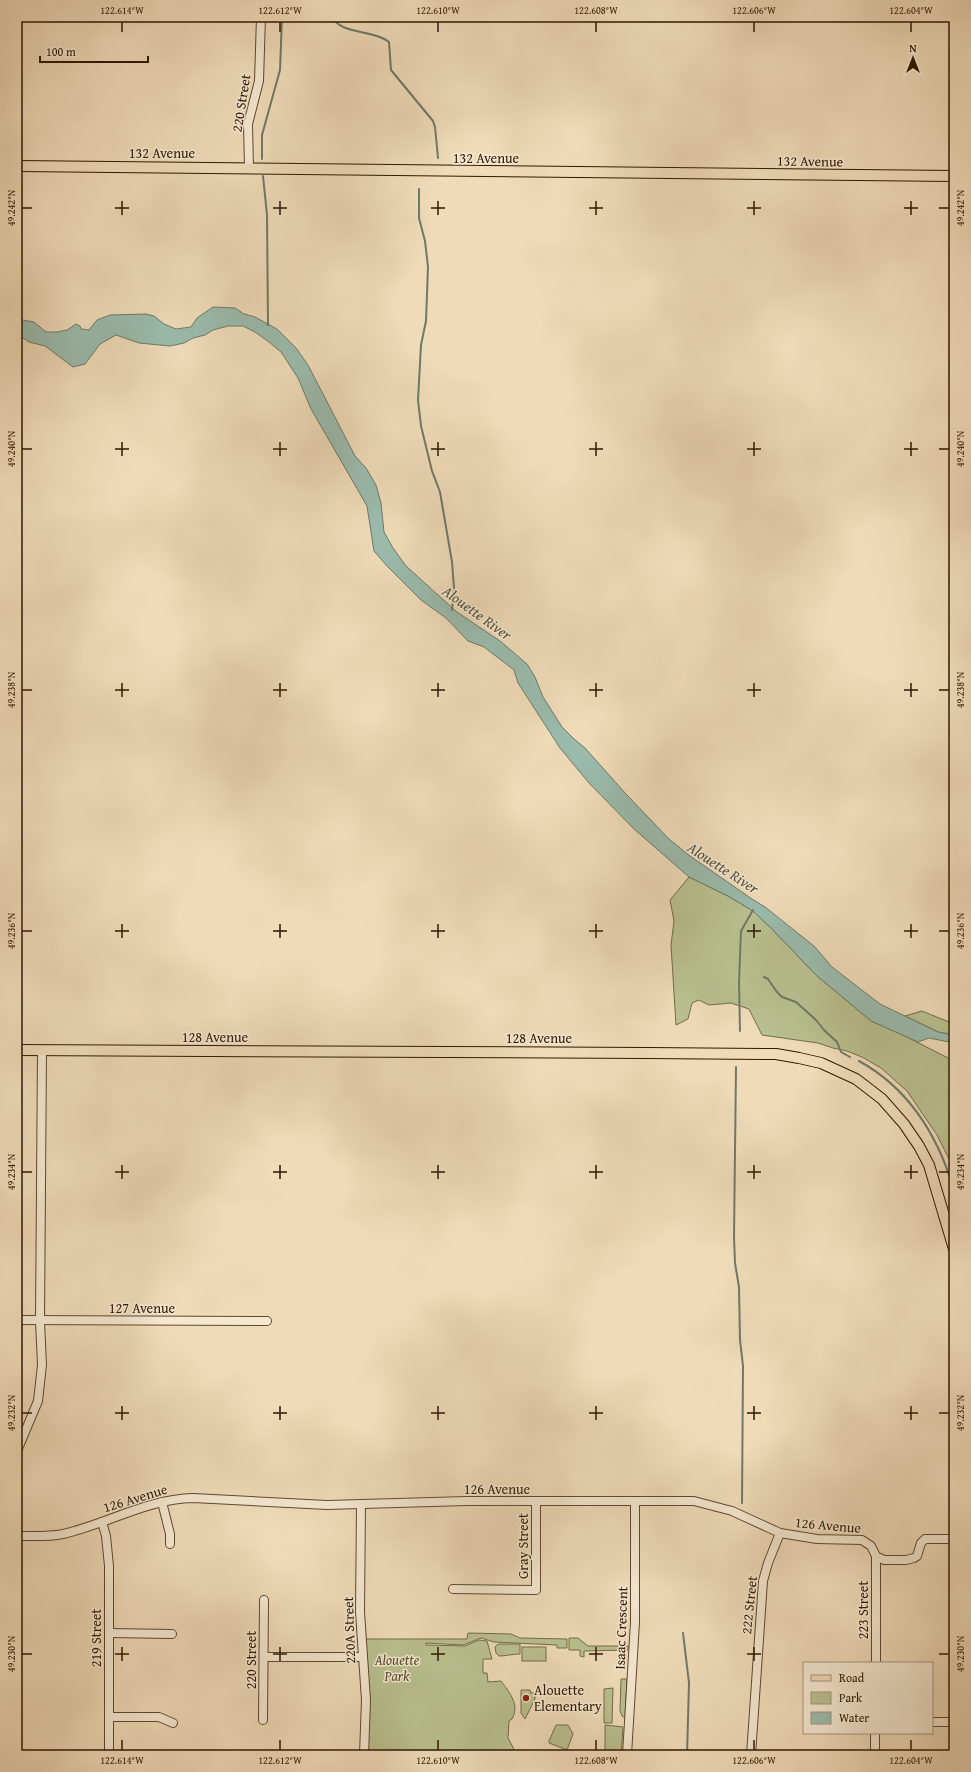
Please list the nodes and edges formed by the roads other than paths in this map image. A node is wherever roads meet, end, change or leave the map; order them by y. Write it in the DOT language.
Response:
graph roads {
  1 [pos="261,17"];
  2 [pos="17,166"];
  3 [pos="249,168"];
  4 [pos="954,176"];
  5 [pos="17,1050"];
  6 [pos="42,1050"];
  7 [pos="954,1249"];
  8 [pos="17,1320"];
  9 [pos="40,1321"];
  10 [pos="267,1321"];
  11 [pos="17,1451"];
  12 [pos="536,1501"];
  13 [pos="636,1501"];
  14 [pos="162,1502"];
  15 [pos="361,1504"];
  16 [pos="102,1522"];
  17 [pos="780,1533"];
  18 [pos="17,1536"];
  19 [pos="954,1539"];
  20 [pos="170,1544"];
  21 [pos="876,1556"];
  22 [pos="453,1589"];
  23 [pos="264,1600"];
  24 [pos="109,1633"];
  25 [pos="172,1634"];
  26 [pos="264,1657"];
  27 [pos="362,1657"];
  28 [pos="876,1662"];
  29 [pos="109,1717"];
  30 [pos="263,1720"];
  31 [pos="933,1722"];
  32 [pos="954,1722"];
  33 [pos="173,1723"];
  34 [pos="875,1734"];
  35 [pos="109,1755"];
  36 [pos="364,1755"];
  37 [pos="627,1755"];
  38 [pos="751,1755"];
  39 [pos="875,1755"];
  1 -- 3 [label="street, 220 Street"];
  2 -- 3 [label="main road, 132 Avenue"];
  3 -- 4 [label="main road, 132 Avenue"];
  5 -- 6 [label="main road, 128 Avenue"];
  6 -- 7 [label="main road, 128 Avenue"];
  6 -- 9 [label="street"];
  8 -- 9 [label="street, 127 Avenue"];
  9 -- 10 [label="street, 127 Avenue"];
  9 -- 11 [label="street"];
  12 -- 13 [label="street, 126 Avenue"];
  12 -- 15 [label="street, 126 Avenue"];
  12 -- 22 [label="street, Gray Street"];
  13 -- 17 [label="street, 126 Avenue"];
  13 -- 37 [label="street, Isaac Crescent"];
  14 -- 15 [label="street, 126 Avenue"];
  14 -- 16 [label="street, 126 Avenue"];
  14 -- 20 [label="street"];
  15 -- 27 [label="street, 220A Street"];
  16 -- 18 [label="street, 126 Avenue"];
  16 -- 24 [label="street, 219 Street"];
  17 -- 21 [label="street, 126 Avenue"];
  17 -- 38 [label="street, 222 Street"];
  19 -- 21 [label="street"];
  21 -- 28 [label="street, 223 Street"];
  23 -- 26 [label="street, 220 Street"];
  24 -- 25 [label="street"];
  24 -- 29 [label="street, 219 Street"];
  26 -- 27 [label="street"];
  26 -- 30 [label="street, 220 Street"];
  27 -- 36 [label="street, 220A Street"];
  29 -- 33 [label="street"];
  29 -- 35 [label="street, 219 Street"];
  31 -- 32 [label="street"];
  34 -- 39 [label="street"];
}
